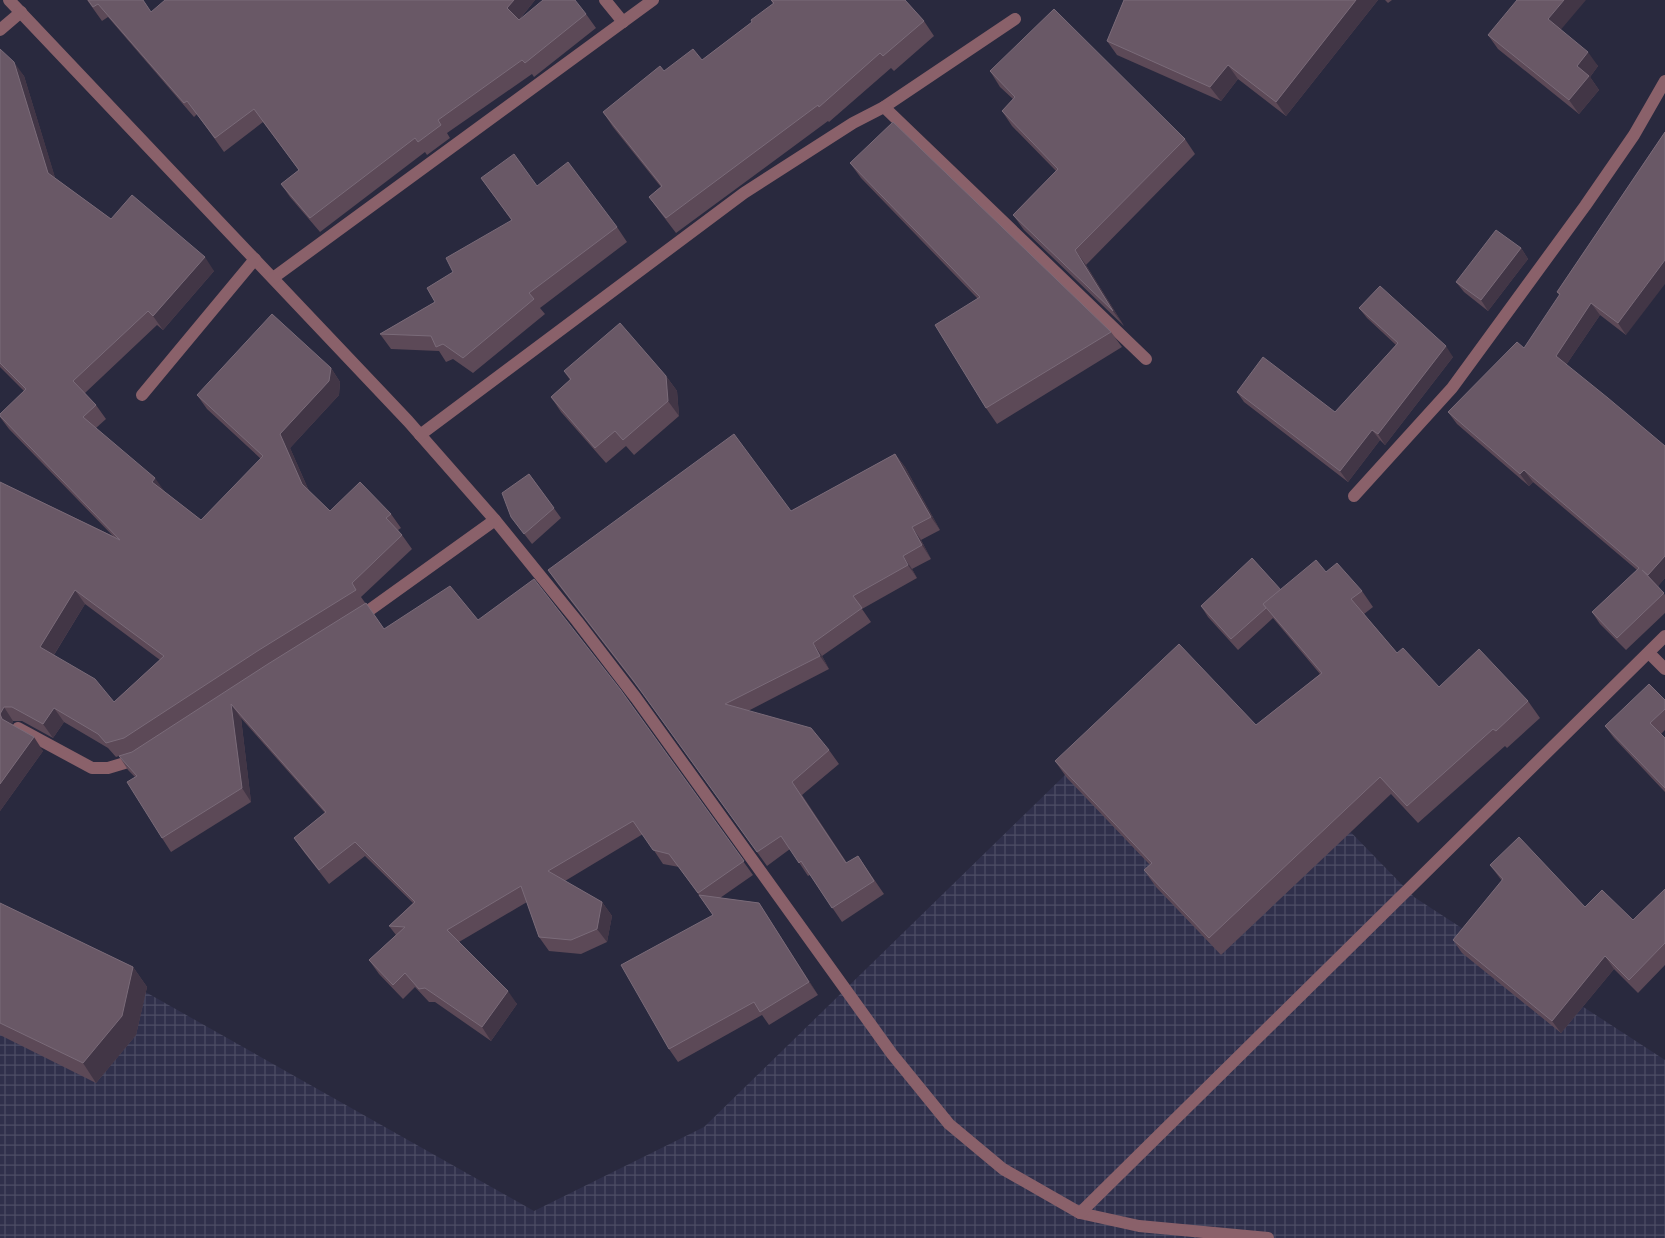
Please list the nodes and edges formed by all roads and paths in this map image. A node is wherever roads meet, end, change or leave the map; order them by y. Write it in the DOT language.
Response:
graph roads {
  1 [pos="10,0"];
  2 [pos="605,0"];
  3 [pos="653,0"];
  4 [pos="21,12"];
  5 [pos="1015,19"];
  6 [pos="624,22"];
  7 [pos="0,30"];
  8 [pos="1665,81"];
  9 [pos="884,107"];
  10 [pos="255,259"];
  11 [pos="273,278"];
  12 [pos="1146,359"];
  13 [pos="142,395"];
  14 [pos="420,435"];
  15 [pos="1354,496"];
  16 [pos="495,520"];
  17 [pos="349,624"];
  18 [pos="1665,636"];
  19 [pos="1648,653"];
  20 [pos="1665,669"];
  21 [pos="18,728"];
  22 [pos="145,754"];
  23 [pos="1080,1212"];
  24 [pos="1268,1238"];
  1 -- 4 [label="street"];
  2 -- 6 [label="street"];
  3 -- 6 [label="street"];
  4 -- 7 [label="street"];
  4 -- 10 [label="street"];
  5 -- 9 [label="street"];
  6 -- 11 [label="street"];
  8 -- 15 [label="street"];
  9 -- 12 [label="street"];
  9 -- 14 [label="street"];
  10 -- 11 [label="street"];
  10 -- 13 [label="street"];
  11 -- 14 [label="street"];
  14 -- 16 [label="street"];
  16 -- 17 [label="street"];
  16 -- 23 [label="street"];
  18 -- 19 [label="street"];
  19 -- 20 [label="street"];
  19 -- 23 [label="street"];
  21 -- 22 [label="street"];
  23 -- 24 [label="street"];
}
